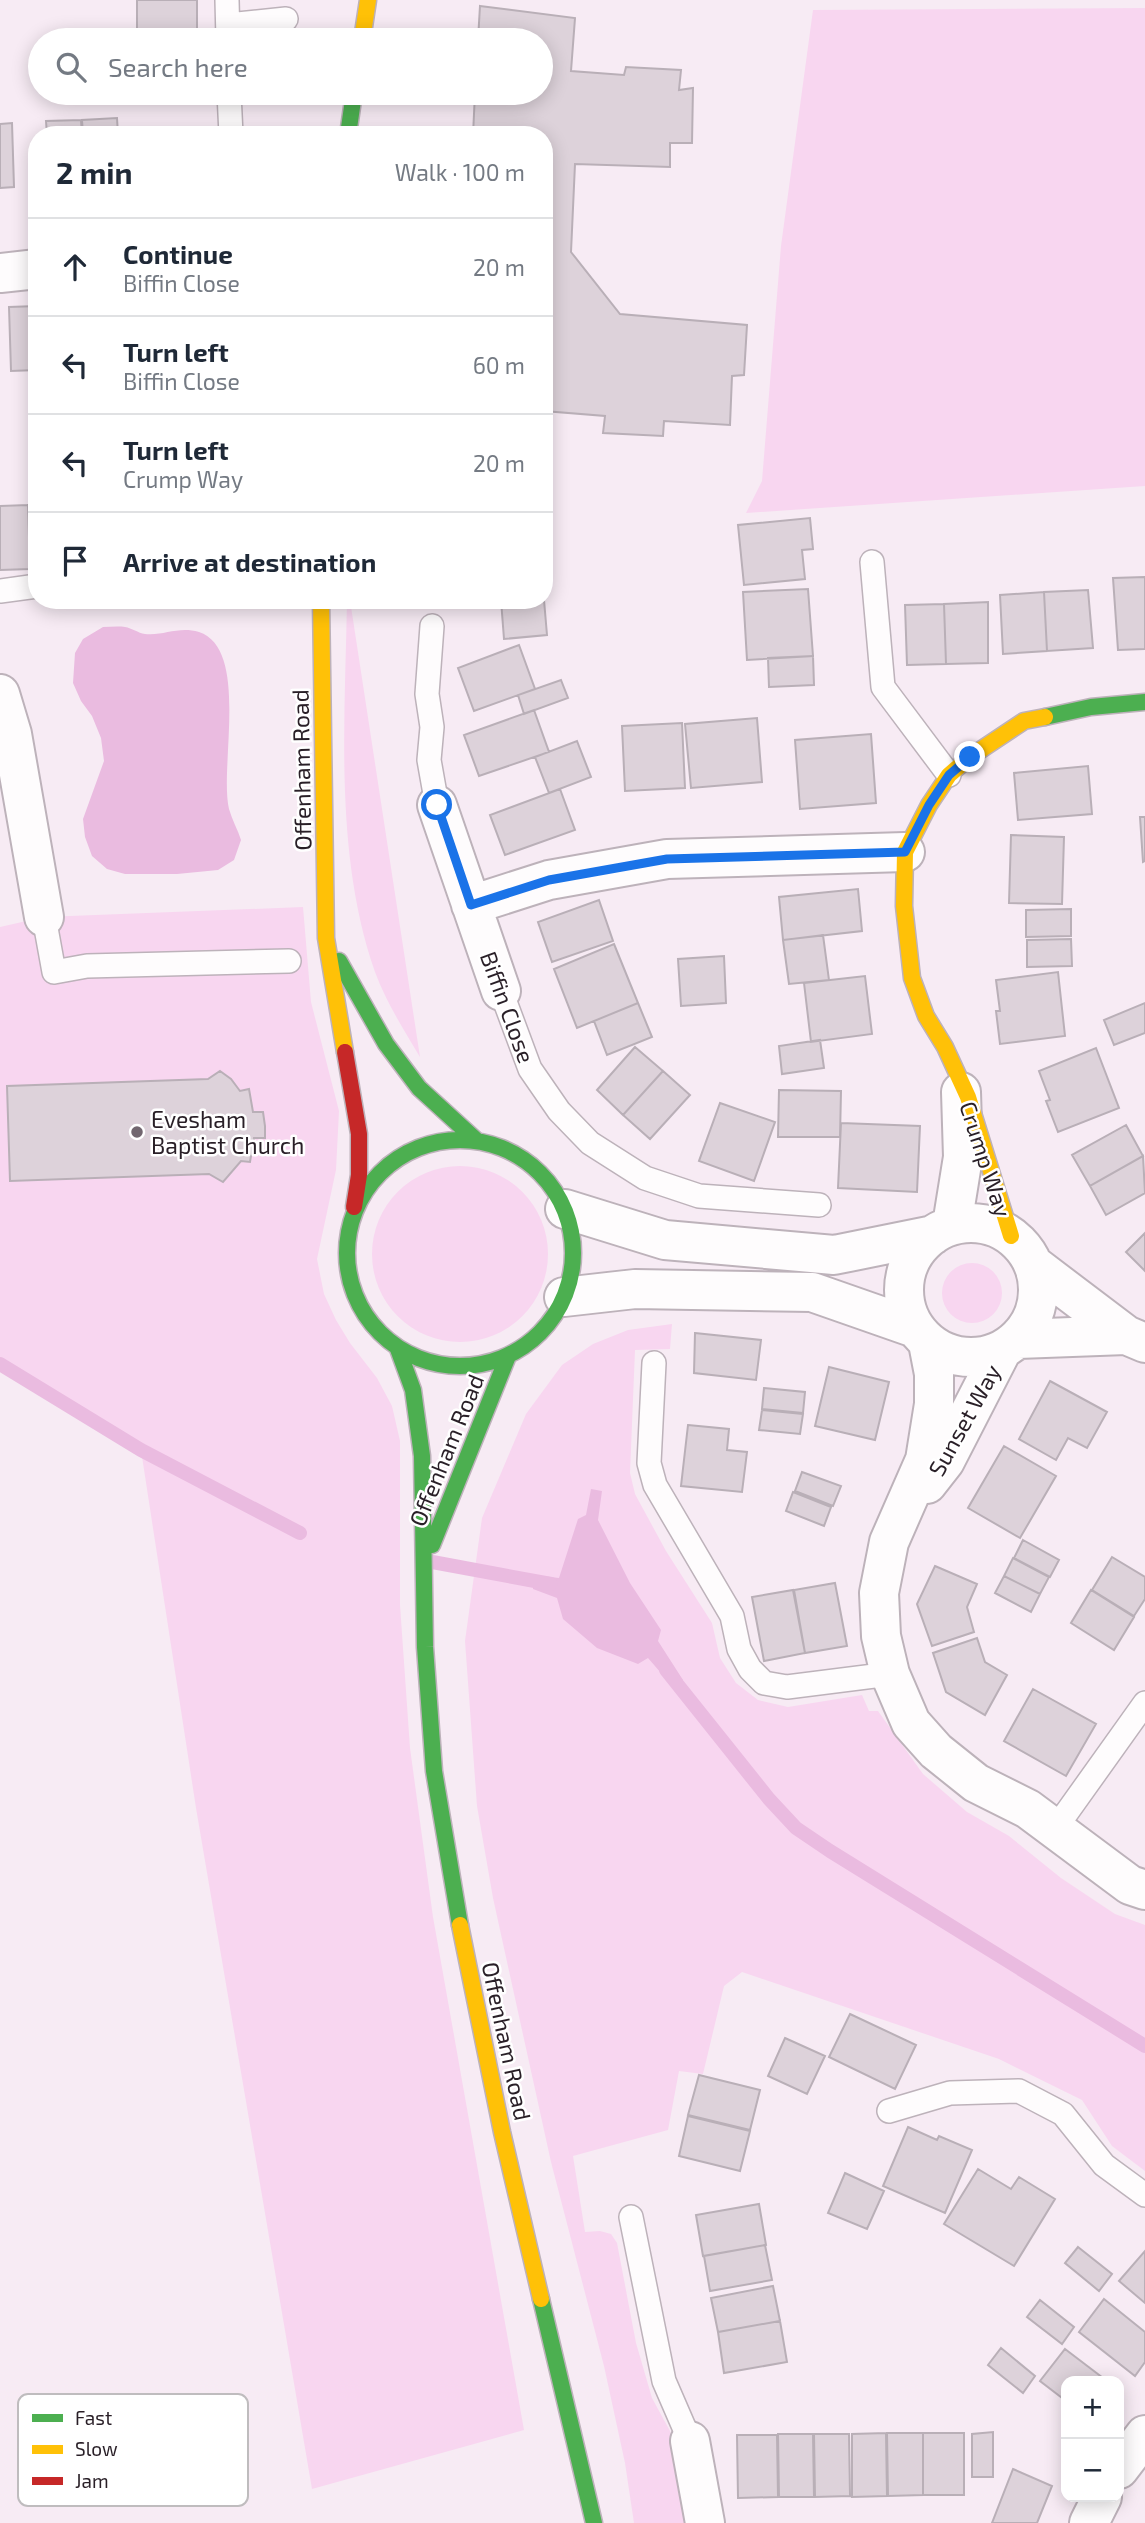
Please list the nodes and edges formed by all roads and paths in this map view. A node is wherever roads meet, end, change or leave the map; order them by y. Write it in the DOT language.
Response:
graph roads {
  1 [pos="227,0"];
  2 [pos="368,0"];
  3 [pos="286,19"];
  4 [pos="228,28"];
  5 [pos="249,28"];
  6 [pos="364,28"];
  7 [pos="230,105"];
  8 [pos="352,105"];
  9 [pos="231,126"];
  10 [pos="349,126"];
  11 [pos="28,270"];
  12 [pos="0,273"];
  13 [pos="873,562"];
  14 [pos="28,587"];
  15 [pos="0,590"];
  16 [pos="321,609"];
  17 [pos="432,626"];
  18 [pos="0,694"];
  19 [pos="1145,702"];
  20 [pos="949,775"];
  21 [pos="437,805"];
  22 [pos="905,852"];
  23 [pos="471,905"];
  24 [pos="44,917"];
  25 [pos="326,938"];
  26 [pos="289,961"];
  27 [pos="501,992"];
  28 [pos="960,1082"];
  29 [pos="477,1141"];
  30 [pos="819,1205"];
  31 [pos="565,1209"];
  32 [pos="353,1215"];
  33 [pos="942,1230"];
  34 [pos="1011,1236"];
  35 [pos="1035,1266"];
  36 [pos="564,1297"];
  37 [pos="921,1336"];
  38 [pos="1135,1339"];
  39 [pos="1010,1345"];
  40 [pos="398,1349"];
  41 [pos="508,1356"];
  42 [pos="654,1363"];
  43 [pos="898,1521"];
  44 [pos="425,1561"];
  45 [pos="890,1674"];
  46 [pos="1145,1703"];
  47 [pos="1055,1829"];
  48 [pos="1145,1890"];
  49 [pos="889,2111"];
  50 [pos="1145,2196"];
  51 [pos="631,2217"];
  52 [pos="1145,2435"];
  53 [pos="690,2441"];
  54 [pos="1124,2462"];
  55 [pos="1100,2502"];
  56 [pos="594,2523"];
  57 [pos="705,2523"];
  58 [pos="1089,2523"];
  1 -- 4 [label="lane"];
  2 -- 6 [label="main road"];
  3 -- 5 [label="lane"];
  7 -- 9 [label="lane"];
  8 -- 10 [label="main road"];
  11 -- 12 [label="street"];
  13 -- 20 [label="lane"];
  14 -- 15 [label="lane"];
  16 -- 25 [label="main road, Offenham Road"];
  17 -- 21 [label="lane, Biffin Close"];
  18 -- 24 [label="street"];
  19 -- 20 [label="main road, Crump Way"];
  20 -- 22 [label="main road, Crump Way"];
  21 -- 23 [label="street, Biffin Close"];
  22 -- 23 [label="street"];
  22 -- 28 [label="main road, Crump Way"];
  23 -- 27 [label="street, Biffin Close"];
  24 -- 26 [label="lane"];
  25 -- 29 [label="main road, Offenham Road"];
  25 -- 32 [label="main road, Offenham Road"];
  27 -- 30 [label="lane, Biffin Close"];
  28 -- 33 [label="street, Crump Way"];
  28 -- 34 [label="main road, Crump Way"];
  29 -- 31 [label="main road"];
  29 -- 32 [label="main road"];
  31 -- 33 [label="street"];
  31 -- 36 [label="main road"];
  32 -- 40 [label="main road"];
  33 -- 34 [label="street"];
  33 -- 37 [label="street"];
  34 -- 35 [label="street"];
  35 -- 38 [label="street"];
  35 -- 39 [label="street"];
  36 -- 37 [label="street"];
  36 -- 41 [label="main road"];
  37 -- 39 [label="street"];
  37 -- 43 [label="street, Sunset Way"];
  38 -- 39 [label="street"];
  39 -- 43 [label="street, Sunset Way"];
  40 -- 41 [label="main road"];
  40 -- 44 [label="main road, Offenham Road"];
  41 -- 44 [label="main road, Offenham Road"];
  42 -- 45 [label="lane"];
  43 -- 45 [label="street, Sunset Way"];
  44 -- 56 [label="main road, Offenham Road"];
  45 -- 47 [label="street, Sunset Way"];
  46 -- 47 [label="lane"];
  47 -- 48 [label="street, Sunset Way"];
  49 -- 50 [label="lane"];
  51 -- 53 [label="lane"];
  52 -- 54 [label="street"];
  53 -- 57 [label="street"];
  55 -- 58 [label="street"];
}
